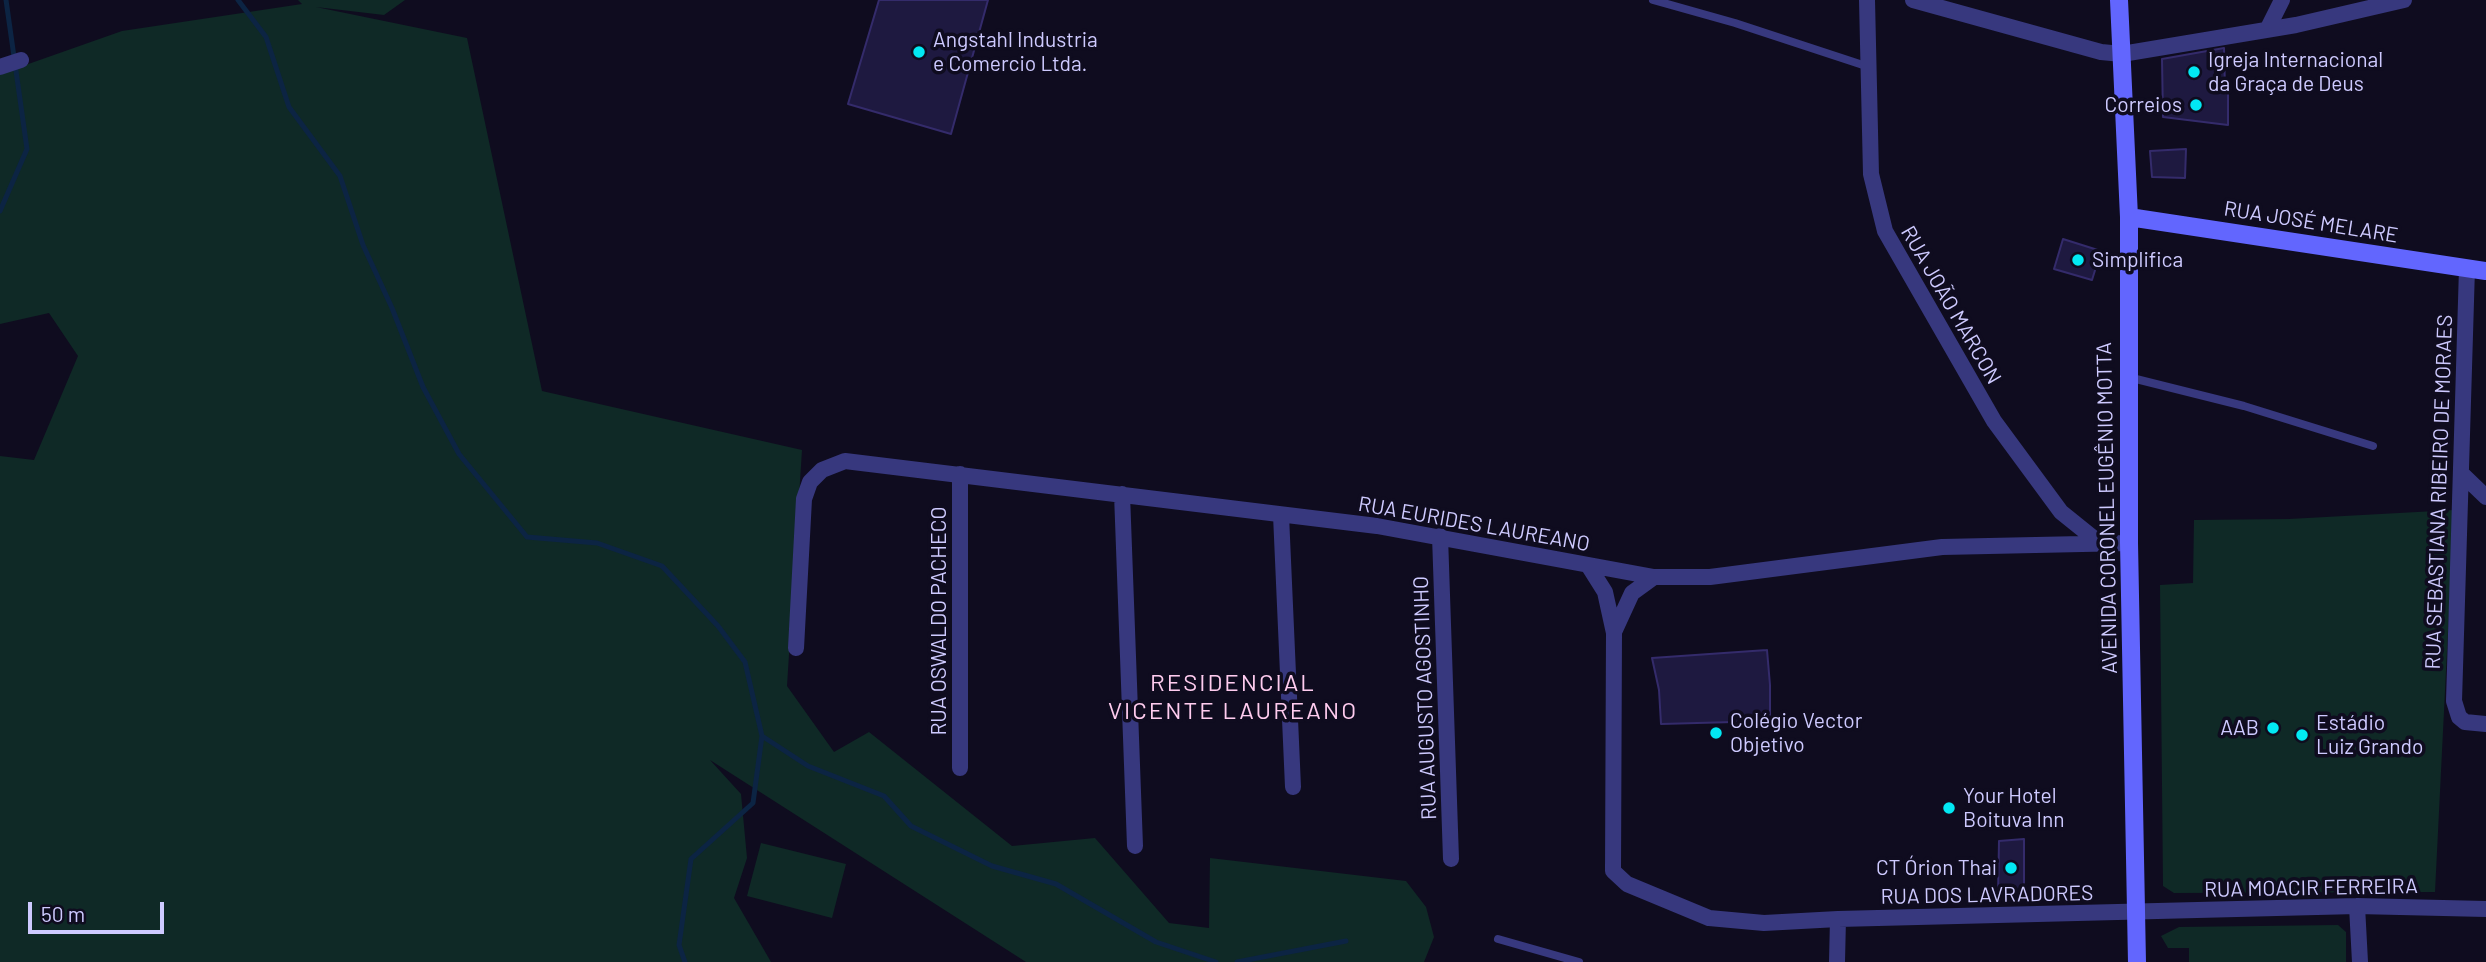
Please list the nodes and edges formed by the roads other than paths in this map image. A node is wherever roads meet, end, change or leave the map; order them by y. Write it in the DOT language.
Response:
graph roads {
  1 [pos="1653,0"];
  2 [pos="1867,0"];
  3 [pos="1913,0"];
  4 [pos="2119,0"];
  5 [pos="2282,0"];
  6 [pos="2404,0"];
  7 [pos="2269,28"];
  8 [pos="2122,54"];
  9 [pos="21,60"];
  10 [pos="0,67"];
  11 [pos="1870,67"];
  12 [pos="2129,217"];
  13 [pos="2467,268"];
  14 [pos="2486,271"];
  15 [pos="2128,377"];
  16 [pos="2373,446"];
  17 [pos="961,474"];
  18 [pos="2462,474"];
  19 [pos="1122,495"];
  20 [pos="2486,497"];
  21 [pos="1281,515"];
  22 [pos="1440,536"];
  23 [pos="2129,543"];
  24 [pos="2102,545"];
  25 [pos="1588,565"];
  26 [pos="1654,577"];
  27 [pos="1614,632"];
  28 [pos="796,648"];
  29 [pos="2486,724"];
  30 [pos="960,768"];
  31 [pos="1293,787"];
  32 [pos="1135,846"];
  33 [pos="1451,859"];
  34 [pos="2357,906"];
  35 [pos="2486,909"];
  36 [pos="2136,913"];
  37 [pos="1838,919"];
  38 [pos="1498,939"];
  39 [pos="1579,962"];
  40 [pos="1837,962"];
  41 [pos="2137,962"];
  42 [pos="2360,962"];
  1 -- 11 [label="lane"];
  2 -- 11 [label="street, RUA JOÃO MARCON"];
  3 -- 8 [label="street"];
  4 -- 8 [label="main road, AVENIDA CORONEL EUGÊNIO MOTTA"];
  5 -- 7 [label="street"];
  6 -- 7 [label="street"];
  7 -- 8 [label="street"];
  8 -- 12 [label="main road, AVENIDA CORONEL EUGÊNIO MOTTA"];
  9 -- 10 [label="street"];
  11 -- 24 [label="street, RUA JOÃO MARCON"];
  12 -- 13 [label="main road, RUA JOSÉ MELARE"];
  12 -- 15 [label="main road, AVENIDA CORONEL EUGÊNIO MOTTA"];
  13 -- 14 [label="main road, RUA JOSÉ MELARE"];
  13 -- 18 [label="street, RUA SEBASTIANA RIBEIRO DE MORAES"];
  15 -- 16 [label="lane"];
  15 -- 23 [label="main road, AVENIDA CORONEL EUGÊNIO MOTTA"];
  17 -- 19 [label="street, RUA EURIDES LAUREANO"];
  17 -- 28 [label="street, RUA EURIDES LAUREANO"];
  17 -- 30 [label="street, RUA OSWALDO PACHECO"];
  18 -- 20 [label="street"];
  18 -- 29 [label="street, RUA SEBASTIANA RIBEIRO DE MORAES"];
  19 -- 21 [label="street, RUA EURIDES LAUREANO"];
  19 -- 32 [label="street"];
  21 -- 22 [label="street, RUA EURIDES LAUREANO"];
  21 -- 31 [label="street"];
  22 -- 25 [label="street, RUA EURIDES LAUREANO"];
  22 -- 33 [label="street, RUA AUGUSTO AGOSTINHO"];
  23 -- 24 [label="street, RUA EURIDES LAUREANO"];
  23 -- 36 [label="main road, AVENIDA CORONEL EUGÊNIO MOTTA"];
  24 -- 26 [label="street, RUA EURIDES LAUREANO"];
  25 -- 26 [label="street, RUA EURIDES LAUREANO"];
  25 -- 27 [label="street"];
  26 -- 27 [label="street"];
  27 -- 37 [label="street, RUA DOS LAVRADORES"];
  34 -- 35 [label="street, RUA MOACIR FERREIRA"];
  34 -- 36 [label="street, RUA MOACIR FERREIRA"];
  34 -- 42 [label="street"];
  36 -- 37 [label="street, RUA DOS LAVRADORES"];
  36 -- 41 [label="main road, AVENIDA CORONEL EUGÊNIO MOTTA"];
  37 -- 40 [label="street"];
  38 -- 39 [label="lane"];
}
